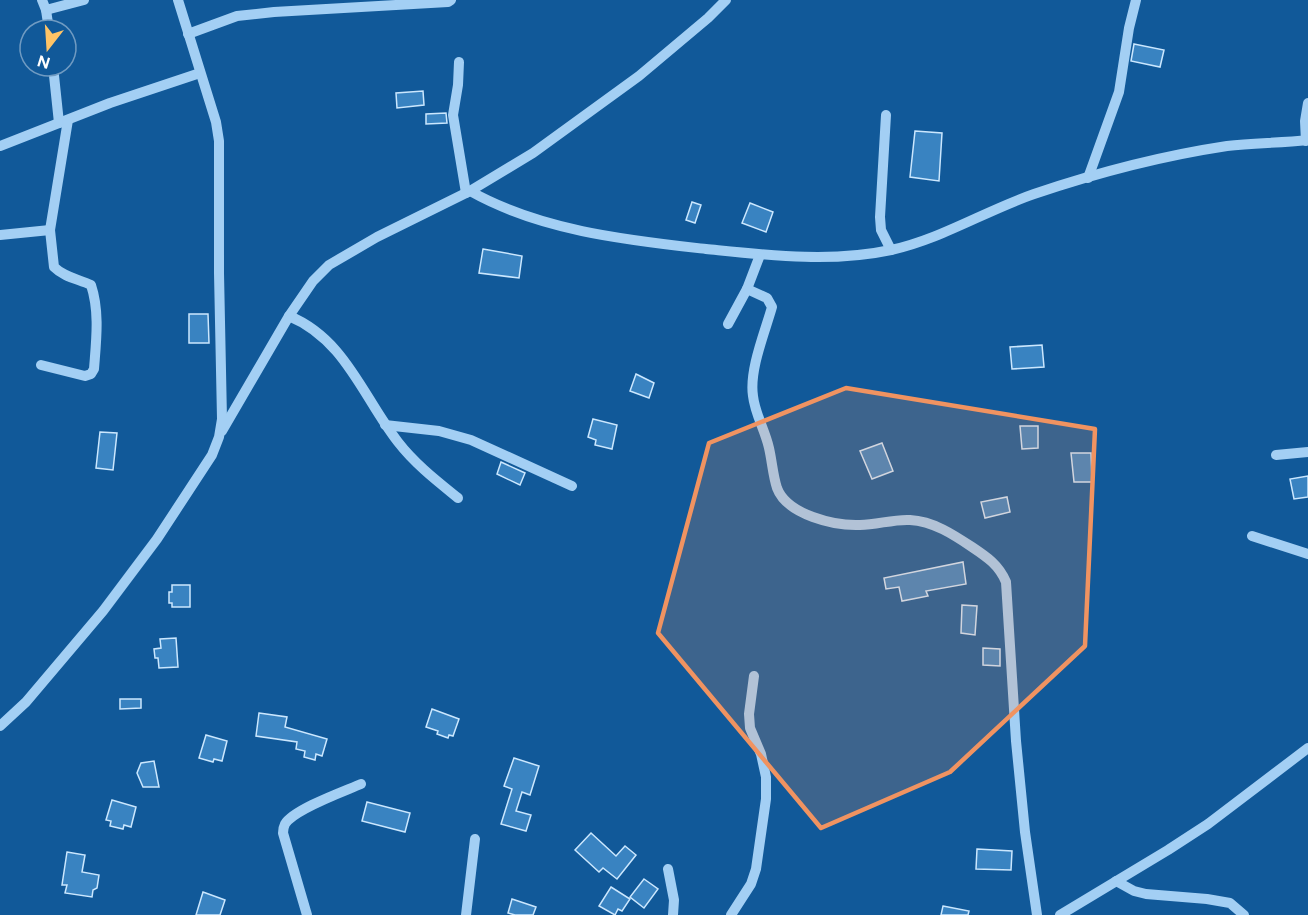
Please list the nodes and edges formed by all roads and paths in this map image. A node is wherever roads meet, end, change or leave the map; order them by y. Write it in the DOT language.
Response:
graph roads {
  1 [pos="84,0"];
  2 [pos="178,0"];
  3 [pos="451,0"];
  4 [pos="726,0"];
  5 [pos="1136,0"];
  6 [pos="44,5"];
  7 [pos="188,34"];
  8 [pos="459,62"];
  9 [pos="200,73"];
  10 [pos="55,78"];
  11 [pos="1308,103"];
  12 [pos="886,115"];
  13 [pos="64,121"];
  14 [pos="1307,140"];
  15 [pos="0,146"];
  16 [pos="1088,178"];
  17 [pos="468,192"];
  18 [pos="50,230"];
  19 [pos="0,235"];
  20 [pos="891,250"];
  21 [pos="760,255"];
  22 [pos="747,289"];
  23 [pos="289,316"];
  24 [pos="728,324"];
  25 [pos="41,365"];
  26 [pos="385,425"];
  27 [pos="219,437"];
  28 [pos="1308,452"];
  29 [pos="1276,455"];
  30 [pos="572,486"];
  31 [pos="458,498"];
  32 [pos="1252,536"];
  33 [pos="1308,554"];
  34 [pos="754,676"];
  35 [pos="0,726"];
  36 [pos="1308,748"];
  37 [pos="361,784"];
  38 [pos="475,839"];
  39 [pos="668,869"];
  40 [pos="1116,882"];
  41 [pos="307,915"];
  42 [pos="466,915"];
  43 [pos="673,915"];
  44 [pos="732,915"];
  45 [pos="1036,915"];
  46 [pos="1060,915"];
  47 [pos="1244,915"];
  1 -- 6 [label="street"];
  2 -- 7 [label="street"];
  3 -- 7 [label="street"];
  4 -- 17 [label="street"];
  5 -- 16 [label="street"];
  7 -- 9 [label="street"];
  8 -- 17 [label="street"];
  9 -- 13 [label="street"];
  9 -- 27 [label="street"];
  10 -- 13 [label="street"];
  11 -- 14 [label="street"];
  12 -- 20 [label="street"];
  13 -- 15 [label="street"];
  13 -- 18 [label="street"];
  14 -- 16 [label="street"];
  16 -- 20 [label="street"];
  17 -- 21 [label="street"];
  17 -- 23 [label="street"];
  18 -- 19 [label="street"];
  18 -- 25 [label="street"];
  20 -- 21 [label="street"];
  21 -- 22 [label="street"];
  22 -- 24 [label="street"];
  22 -- 45 [label="street"];
  23 -- 26 [label="street"];
  23 -- 27 [label="street"];
  26 -- 30 [label="street"];
  26 -- 31 [label="street"];
  27 -- 35 [label="street"];
  28 -- 29 [label="street"];
  32 -- 33 [label="street"];
  34 -- 44 [label="street"];
  36 -- 40 [label="street"];
  37 -- 41 [label="street"];
  38 -- 42 [label="street"];
  39 -- 43 [label="street"];
  40 -- 46 [label="street"];
  40 -- 47 [label="street"];
}
